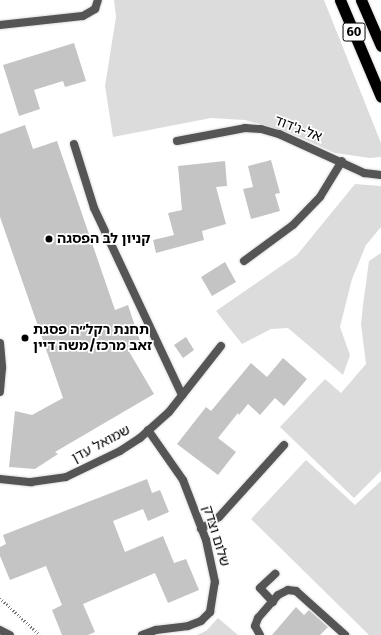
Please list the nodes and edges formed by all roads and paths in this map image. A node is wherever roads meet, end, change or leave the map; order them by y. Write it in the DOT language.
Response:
graph roads {
  1 [pos="98,0"];
  2 [pos="340,0"];
  3 [pos="361,0"];
  4 [pos="0,25"];
  5 [pos="381,46"];
  6 [pos="381,97"];
  7 [pos="177,141"];
  8 [pos="74,144"];
  9 [pos="342,161"];
  10 [pos="381,175"];
  11 [pos="244,261"];
  12 [pos="0,343"];
  13 [pos="221,346"];
  14 [pos="0,392"];
  15 [pos="182,395"];
  16 [pos="148,430"];
  17 [pos="284,445"];
  18 [pos="0,480"];
  19 [pos="201,529"];
  20 [pos="275,574"];
  21 [pos="0,598"];
  22 [pos="272,602"];
  23 [pos="0,630"];
  24 [pos="10,635"];
  25 [pos="40,635"];
  26 [pos="142,635"];
  27 [pos="260,635"];
  28 [pos="345,635"];
  1 -- 4 [label="street"];
  2 -- 6 [label="highway, 60"];
  3 -- 5 [label="highway, 60"];
  7 -- 9 [label="street, אל-ג'דוד"];
  8 -- 15 [label="street"];
  9 -- 10 [label="street, אל-ג'דוד"];
  9 -- 11 [label="street"];
  12 -- 14 [label="street"];
  13 -- 15 [label="street, שמואל עדן"];
  15 -- 16 [label="street, שמואל עדן"];
  16 -- 18 [label="street, שמואל עדן"];
  16 -- 19 [label="street, שלום וצדק"];
  17 -- 19 [label="street"];
  19 -- 26 [label="street, שלום וצדק"];
  20 -- 22 [label="street"];
  21 -- 25 [label="path"];
  22 -- 27 [label="street"];
  22 -- 28 [label="street"];
  23 -- 24 [label="street"];
}
